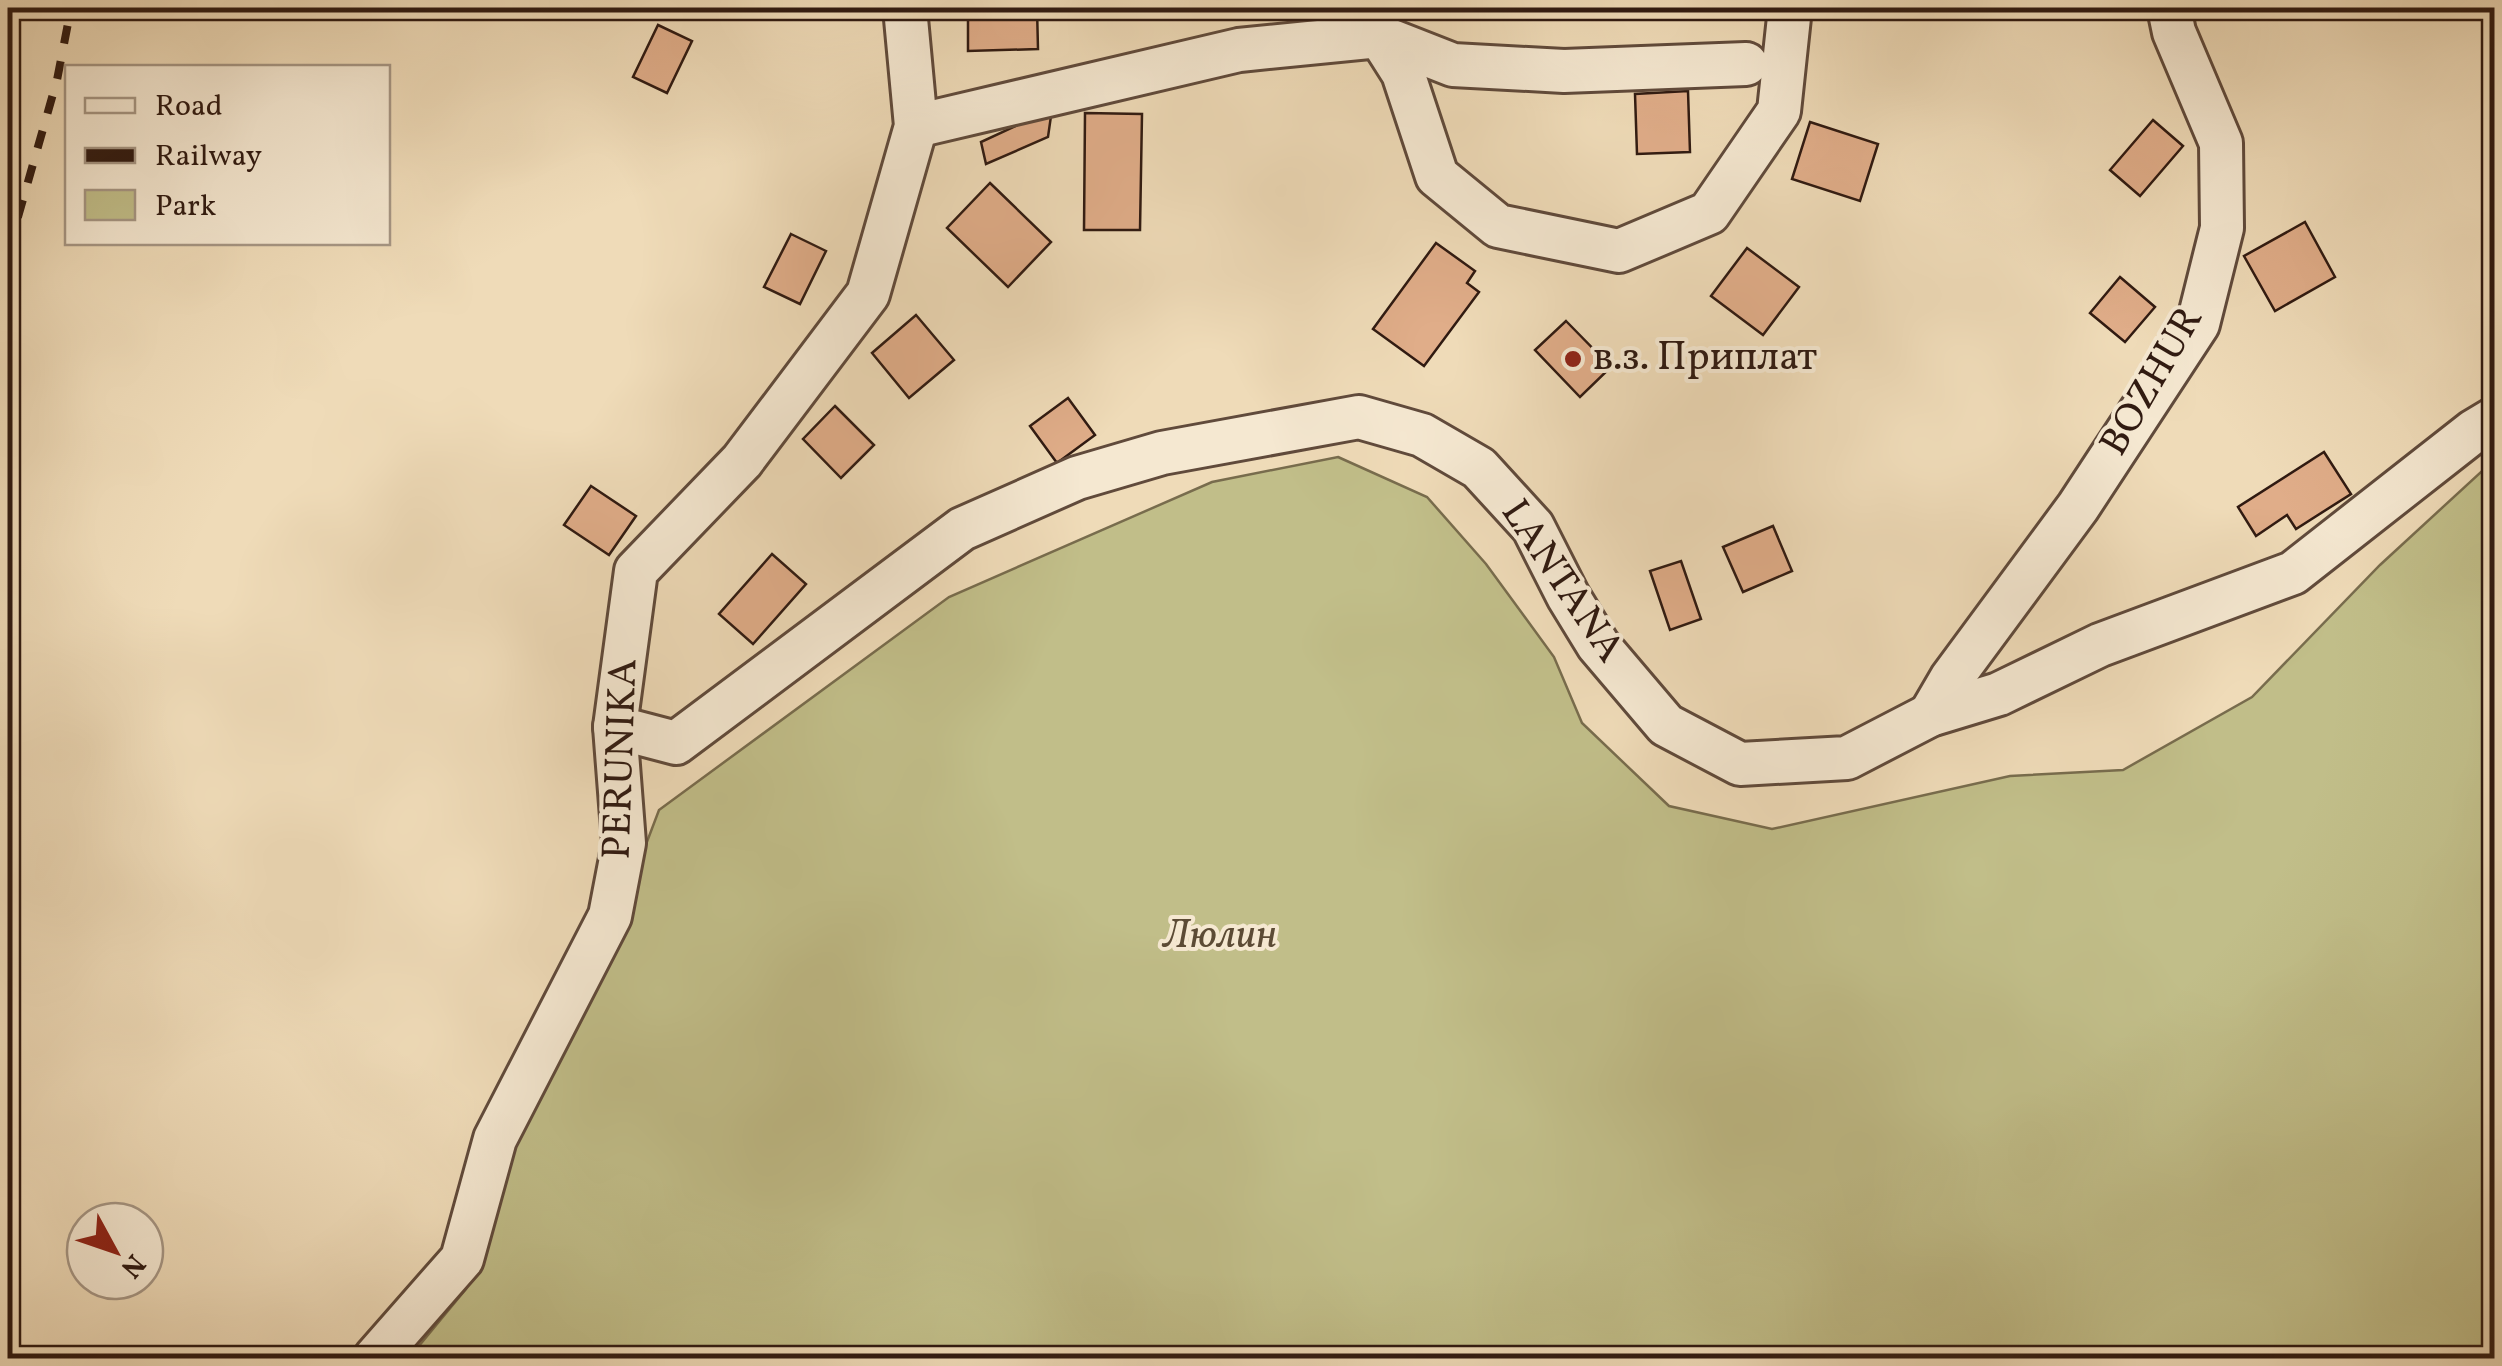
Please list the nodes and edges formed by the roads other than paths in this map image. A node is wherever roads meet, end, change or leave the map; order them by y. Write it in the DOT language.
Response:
graph roads {
  1 [pos="905,8"];
  2 [pos="1790,8"];
  3 [pos="2169,8"];
  4 [pos="1374,22"];
  5 [pos="1746,64"];
  6 [pos="916,126"];
  7 [pos="2494,419"];
  8 [pos="1930,714"];
  9 [pos="615,727"];
  10 [pos="375,1358"];
  1 -- 6 [label="street, PERUNIKA"];
  2 -- 4 [label="street"];
  3 -- 8 [label="street, BOZHUR"];
  4 -- 5 [label="street"];
  4 -- 6 [label="street"];
  6 -- 9 [label="street, PERUNIKA"];
  7 -- 8 [label="street, LANTANA"];
  8 -- 9 [label="street, LANTANA"];
  9 -- 10 [label="street, PERUNIKA"];
}
